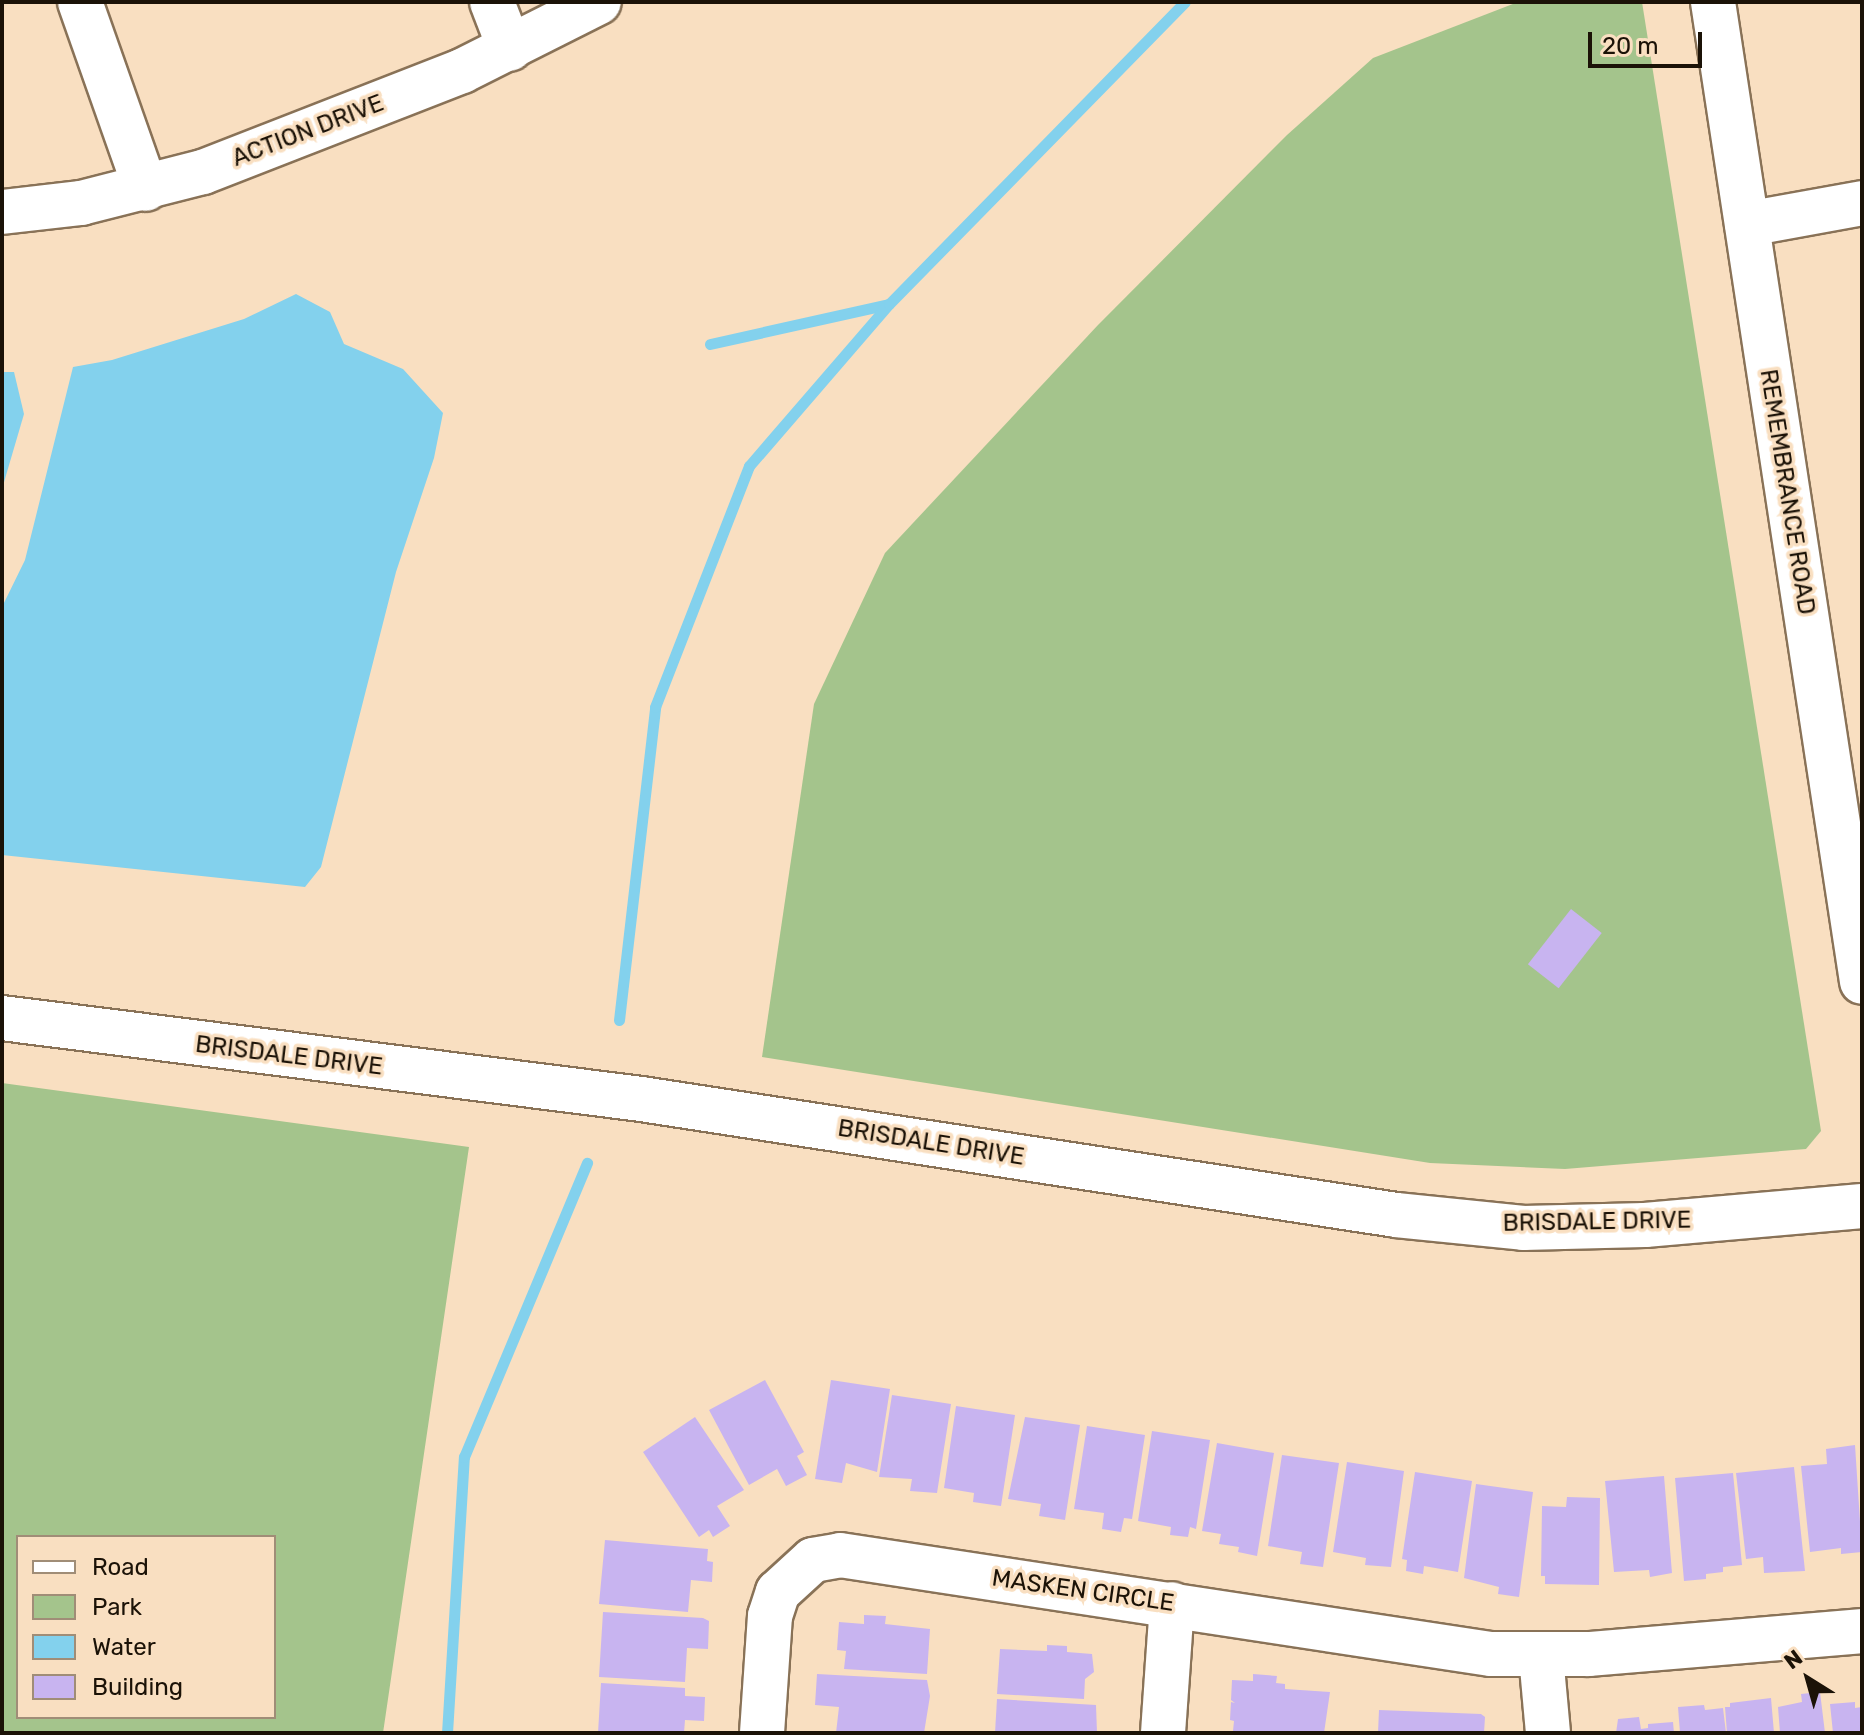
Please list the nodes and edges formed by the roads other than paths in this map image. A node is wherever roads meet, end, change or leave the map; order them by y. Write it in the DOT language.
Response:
graph roads {
  1 [pos="80,2"];
  2 [pos="492,2"];
  3 [pos="599,2"];
  4 [pos="1713,2"];
  5 [pos="510,49"];
  6 [pos="146,189"];
  7 [pos="1862,203"];
  8 [pos="2,212"];
  9 [pos="1747,224"];
  10 [pos="1847,786"];
  11 [pos="1862,982"];
  12 [pos="2,1018"];
  13 [pos="1862,1206"];
  14 [pos="1172,1604"];
  15 [pos="1862,1631"];
  16 [pos="1541,1656"];
  17 [pos="762,1733"];
  18 [pos="1163,1733"];
  19 [pos="1548,1733"];
  1 -- 6 [label="street"];
  2 -- 5 [label="street"];
  3 -- 5 [label="street, ACTION DRIVE"];
  4 -- 9 [label="street, REMEMBRANCE ROAD"];
  5 -- 6 [label="street, ACTION DRIVE"];
  6 -- 8 [label="street, ACTION DRIVE"];
  7 -- 9 [label="street"];
  9 -- 10 [label="street, REMEMBRANCE ROAD"];
  10 -- 11 [label="street, REMEMBRANCE ROAD"];
  12 -- 13 [label="street, BRISDALE DRIVE"];
  14 -- 16 [label="street, MASKEN CIRCLE"];
  14 -- 17 [label="street, MASKEN CIRCLE"];
  14 -- 18 [label="street"];
  15 -- 16 [label="street, MASKEN CIRCLE"];
  16 -- 19 [label="street"];
}
